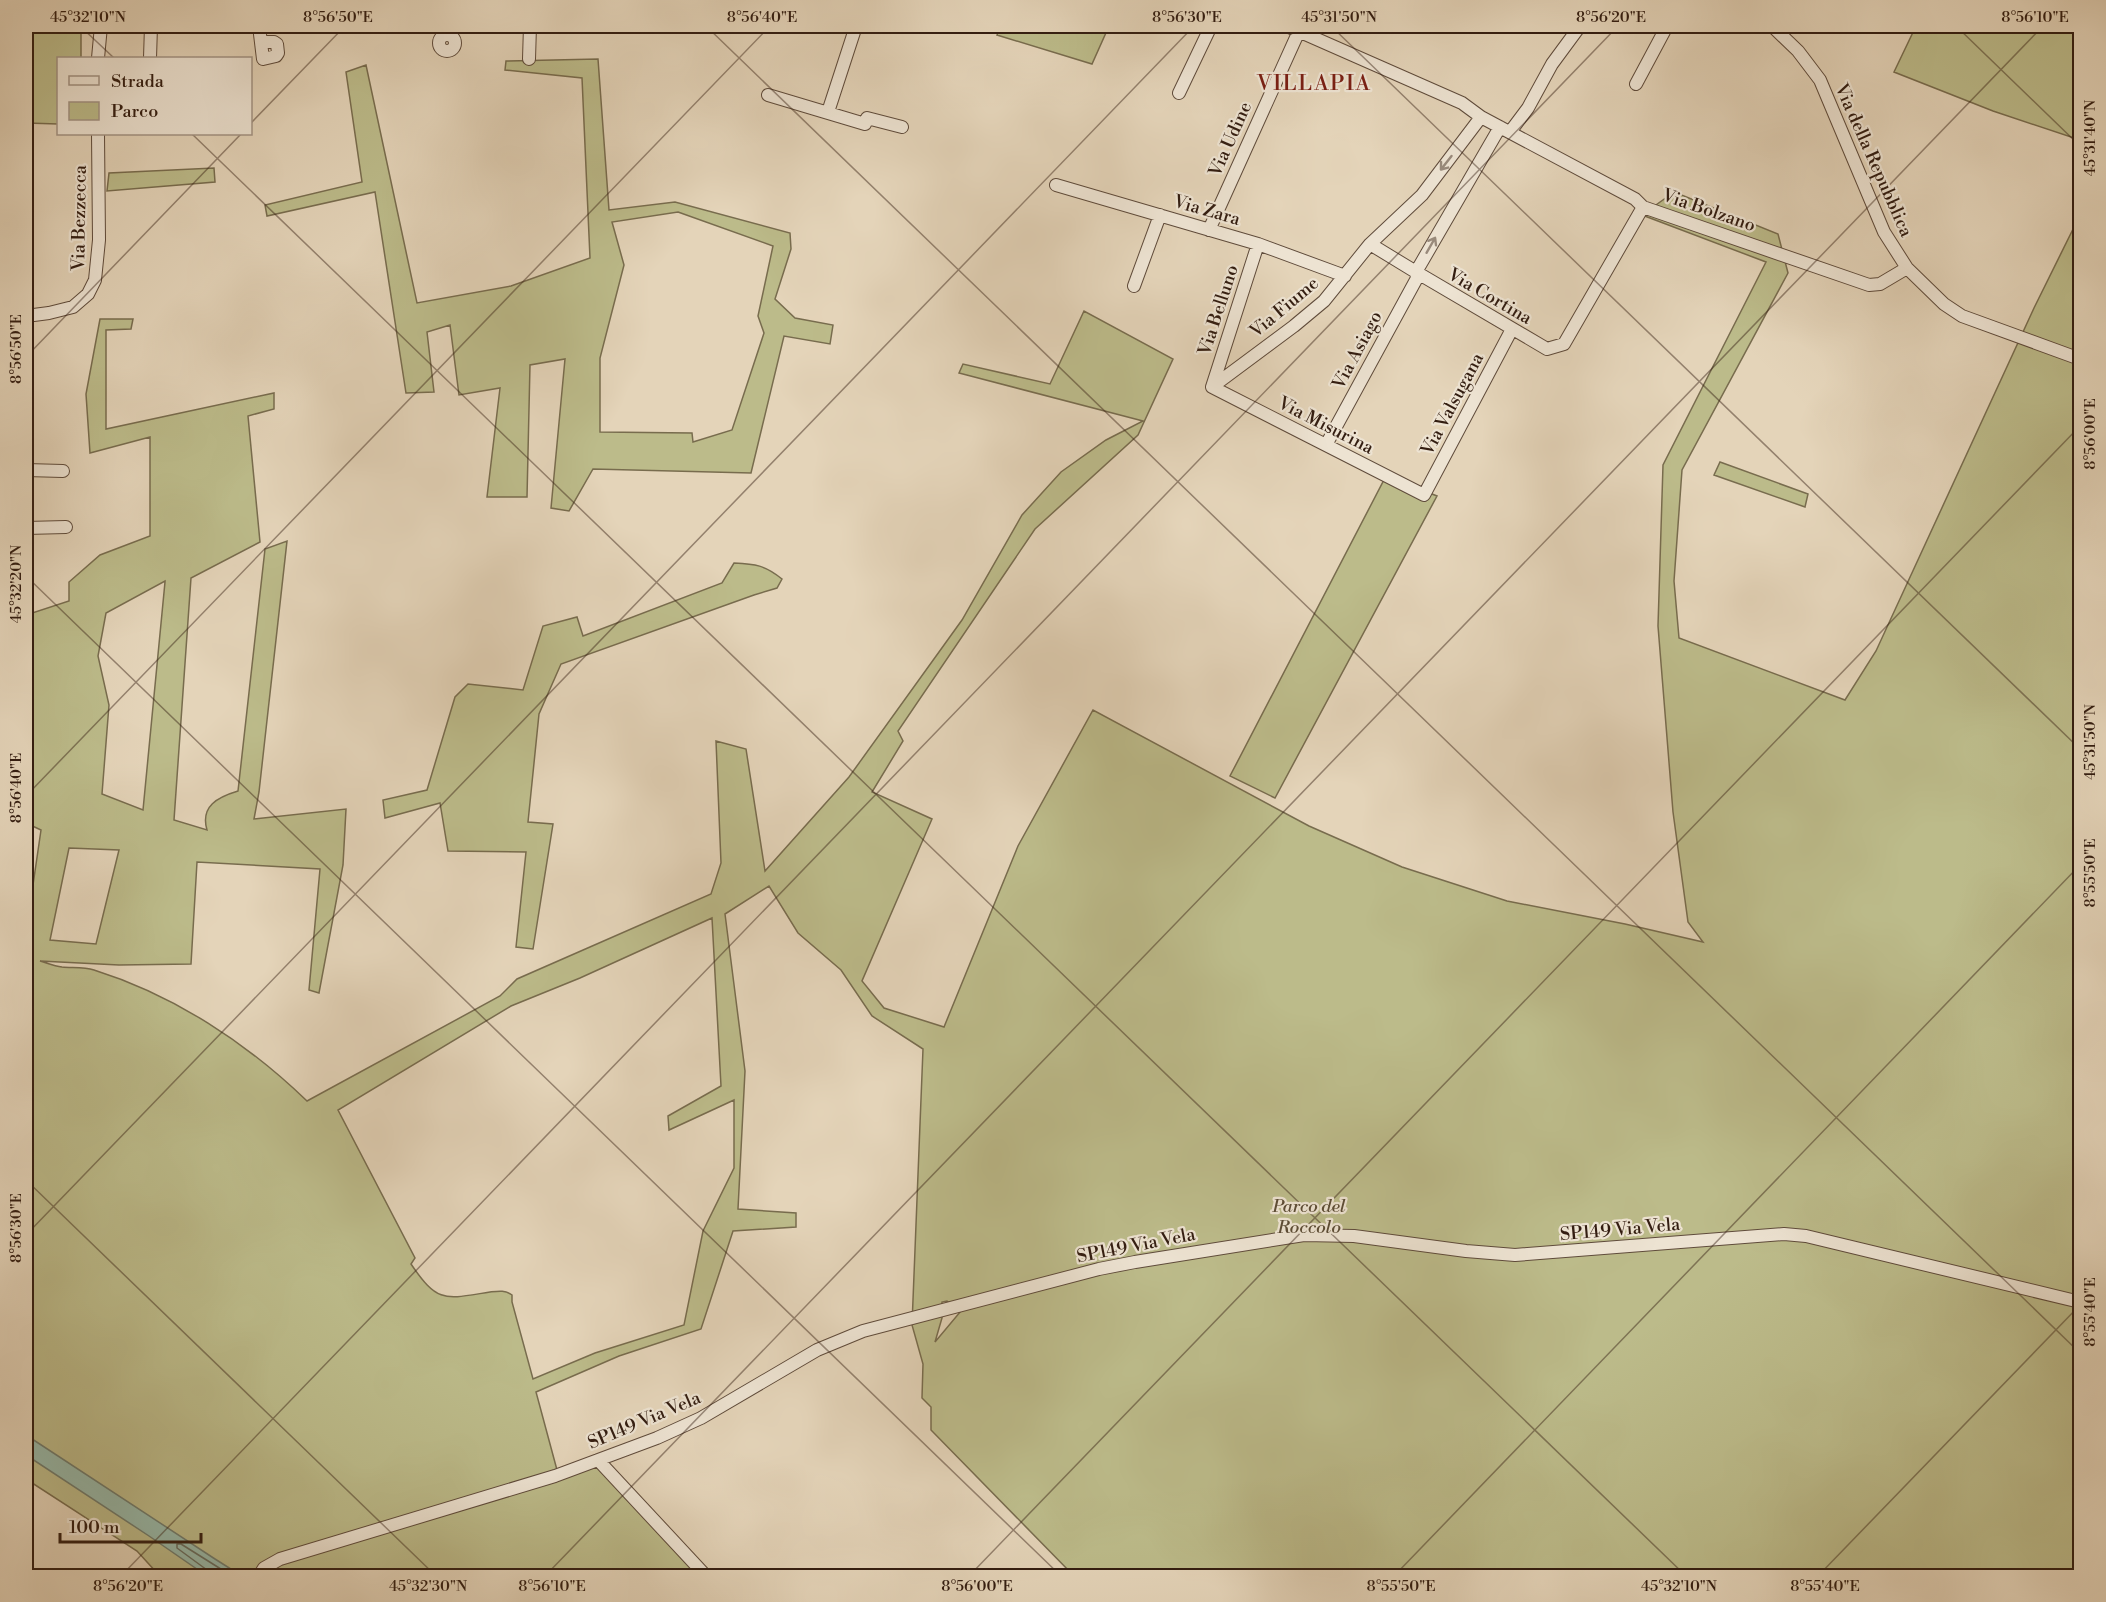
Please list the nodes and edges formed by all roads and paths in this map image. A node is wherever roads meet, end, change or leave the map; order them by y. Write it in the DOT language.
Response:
graph roads {
  1 [pos="101,26"];
  2 [pos="152,26"];
  3 [pos="259,26"];
  4 [pos="530,26"];
  5 [pos="856,26"];
  6 [pos="1211,26"];
  7 [pos="1287,26"];
  8 [pos="1580,26"];
  9 [pos="1667,26"];
  10 [pos="1772,26"];
  11 [pos="1299,31"];
  12 [pos="261,42"];
  13 [pos="98,57"];
  14 [pos="150,57"];
  15 [pos="529,59"];
  16 [pos="1636,84"];
  17 [pos="1179,93"];
  18 [pos="768,95"];
  19 [pos="828,112"];
  20 [pos="1481,117"];
  21 [pos="902,127"];
  22 [pos="1505,129"];
  23 [pos="98,135"];
  24 [pos="1056,185"];
  25 [pos="1643,207"];
  26 [pos="1160,215"];
  27 [pos="1209,230"];
  28 [pos="1258,244"];
  29 [pos="1370,244"];
  30 [pos="1906,268"];
  31 [pos="1416,272"];
  32 [pos="1346,276"];
  33 [pos="1134,286"];
  34 [pos="26,316"];
  35 [pos="1512,329"];
  36 [pos="2080,359"];
  37 [pos="1212,387"];
  38 [pos="1326,445"];
  39 [pos="26,470"];
  40 [pos="63,471"];
  41 [pos="1424,495"];
  42 [pos="66,527"];
  43 [pos="26,528"];
  44 [pos="2080,1302"];
  45 [pos="598,1460"];
  46 [pos="262,1572"];
  47 [pos="706,1576"];
  1 -- 13 [label="street"];
  2 -- 14 [label="street"];
  3 -- 12 [label="street"];
  4 -- 15 [label="street"];
  5 -- 19 [label="street"];
  6 -- 17 [label="street"];
  7 -- 11 [label="street, Via Bolzano"];
  8 -- 22 [label="street, Via Asiago"];
  9 -- 16 [label="street"];
  10 -- 30 [label="street, Via della Repubblica"];
  11 -- 20 [label="street, Via Bolzano"];
  11 -- 27 [label="street, Via Udine"];
  18 -- 19 [label="street"];
  19 -- 21 [label="street"];
  20 -- 22 [label="street, Via Bolzano"];
  20 -- 29 [label="street, Via Fiume, one-way"];
  22 -- 25 [label="street, Via Bolzano"];
  31 -- 22 [label="street, Via Asiago, one-way"];
  23 -- 34 [label="street, Via Bezzecca"];
  24 -- 26 [label="street, Via Zara"];
  25 -- 30 [label="street, Via Bolzano"];
  25 -- 35 [label="street, Via Cortina"];
  26 -- 27 [label="street, Via Zara"];
  26 -- 33 [label="street"];
  27 -- 28 [label="street, Via Zara"];
  28 -- 32 [label="street, Via Zara"];
  28 -- 37 [label="street, Via Belluno"];
  29 -- 31 [label="street, Via Cortina"];
  29 -- 32 [label="street, Via Fiume"];
  30 -- 36 [label="street, Via della Repubblica"];
  31 -- 35 [label="street, Via Cortina"];
  31 -- 38 [label="street, Via Asiago"];
  32 -- 37 [label="street, Via Fiume"];
  35 -- 41 [label="street, Via Valsugana"];
  37 -- 38 [label="street, Via Misurina"];
  38 -- 41 [label="street, Via Misurina"];
  39 -- 40 [label="street"];
  42 -- 43 [label="street"];
  44 -- 45 [label="street, SP149 Via Vela"];
  45 -- 46 [label="street, SP149 Via Vela"];
  45 -- 47 [label="street"];
}
